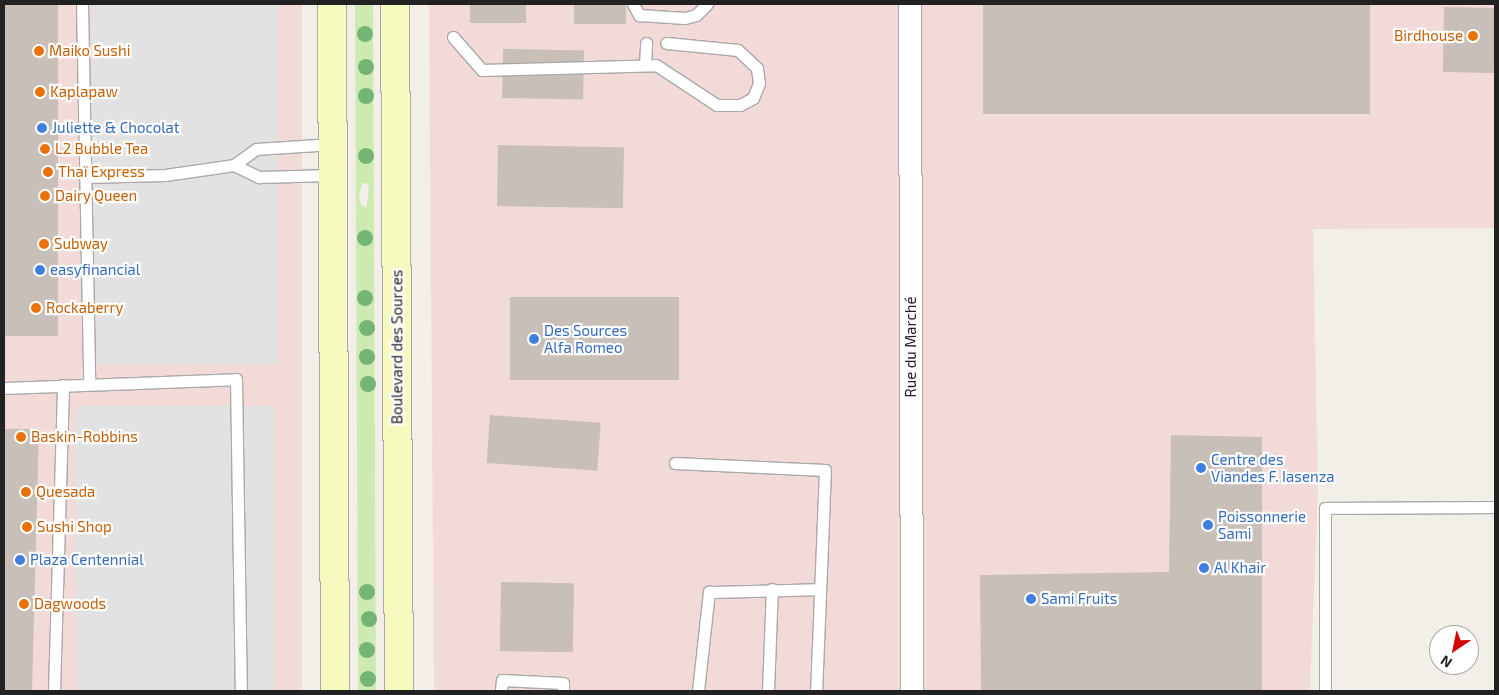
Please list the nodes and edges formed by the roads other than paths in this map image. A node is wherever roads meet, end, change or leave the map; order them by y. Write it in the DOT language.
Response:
graph roads {
  1 [pos="82,4"];
  2 [pos="332,4"];
  3 [pos="395,4"];
  4 [pos="633,4"];
  5 [pos="706,4"];
  6 [pos="910,4"];
  7 [pos="452,37"];
  8 [pos="646,43"];
  9 [pos="666,43"];
  10 [pos="644,65"];
  11 [pos="332,144"];
  12 [pos="234,165"];
  13 [pos="332,175"];
  14 [pos="86,177"];
  15 [pos="89,384"];
  16 [pos="63,385"];
  17 [pos="4,388"];
  18 [pos="675,462"];
  19 [pos="1495,507"];
  20 [pos="772,589"];
  21 [pos="820,589"];
  22 [pos="54,691"];
  23 [pos="241,691"];
  24 [pos="335,691"];
  25 [pos="399,691"];
  26 [pos="501,691"];
  27 [pos="563,691"];
  28 [pos="698,691"];
  29 [pos="768,691"];
  30 [pos="816,691"];
  31 [pos="912,691"];
  32 [pos="1325,691"];
  1 -- 14 [label="lane"];
  2 -- 11 [label="main road"];
  3 -- 25 [label="main road, Boulevard des Sources"];
  4 -- 5 [label="lane"];
  6 -- 31 [label="street, Rue du Marché"];
  7 -- 10 [label="lane"];
  8 -- 10 [label="lane"];
  9 -- 10 [label="lane"];
  11 -- 12 [label="lane"];
  11 -- 13 [label="main road"];
  12 -- 13 [label="lane"];
  12 -- 14 [label="lane"];
  13 -- 24 [label="main road"];
  14 -- 15 [label="lane"];
  15 -- 16 [label="lane"];
  15 -- 23 [label="lane"];
  16 -- 17 [label="lane"];
  16 -- 22 [label="lane"];
  18 -- 21 [label="lane"];
  19 -- 32 [label="lane"];
  20 -- 21 [label="lane"];
  20 -- 28 [label="lane"];
  20 -- 29 [label="lane"];
  21 -- 30 [label="lane"];
  26 -- 27 [label="lane"];
}
